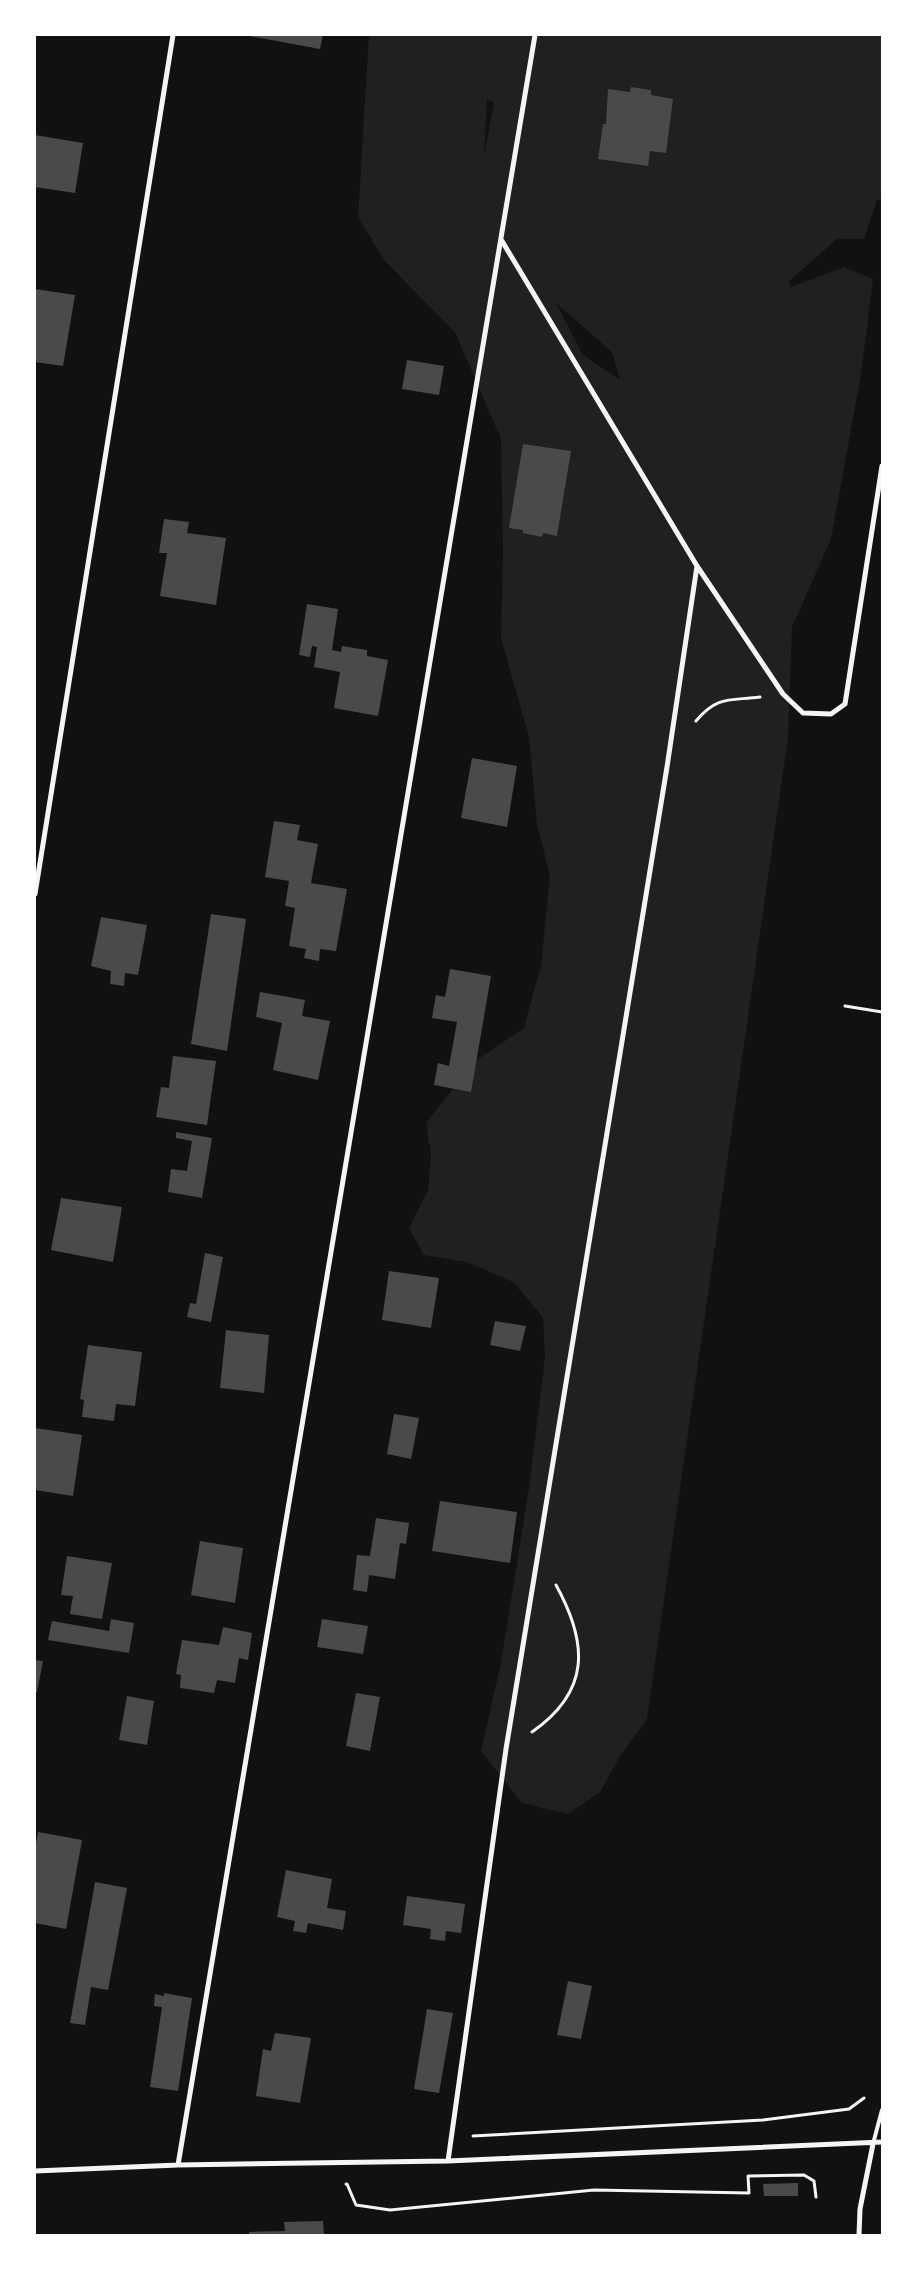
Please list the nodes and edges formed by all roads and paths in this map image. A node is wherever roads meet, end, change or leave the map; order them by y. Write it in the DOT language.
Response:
graph roads {
  1 [pos="174,35"];
  2 [pos="534,35"];
  3 [pos="502,240"];
  4 [pos="882,466"];
  5 [pos="697,566"];
  6 [pos="783,694"];
  7 [pos="693,725"];
  8 [pos="35,894"];
  9 [pos="845,1006"];
  10 [pos="882,1012"];
  11 [pos="539,1551"];
  12 [pos="506,1749"];
  13 [pos="865,2097"];
  14 [pos="882,2110"];
  15 [pos="452,2137"];
  16 [pos="882,2142"];
  17 [pos="873,2144"];
  18 [pos="448,2161"];
  19 [pos="178,2165"];
  20 [pos="35,2171"];
  21 [pos="338,2185"];
  22 [pos="816,2198"];
  23 [pos="859,2235"];
  1 -- 8 [label="street"];
  2 -- 3 [label="street"];
  3 -- 5 [label="street"];
  3 -- 19 [label="street"];
  4 -- 6 [label="street"];
  5 -- 6 [label="street"];
  5 -- 11 [label="street"];
  6 -- 7 [label="path"];
  9 -- 10 [label="path"];
  11 -- 12 [label="street"];
  11 -- 12 [label="path"];
  12 -- 15 [label="street"];
  13 -- 15 [label="path"];
  14 -- 17 [label="lane"];
  15 -- 18 [label="street"];
  16 -- 17 [label="street"];
  17 -- 18 [label="street"];
  17 -- 23 [label="street"];
  18 -- 19 [label="street"];
  19 -- 20 [label="street"];
  21 -- 22 [label="path"];
}
